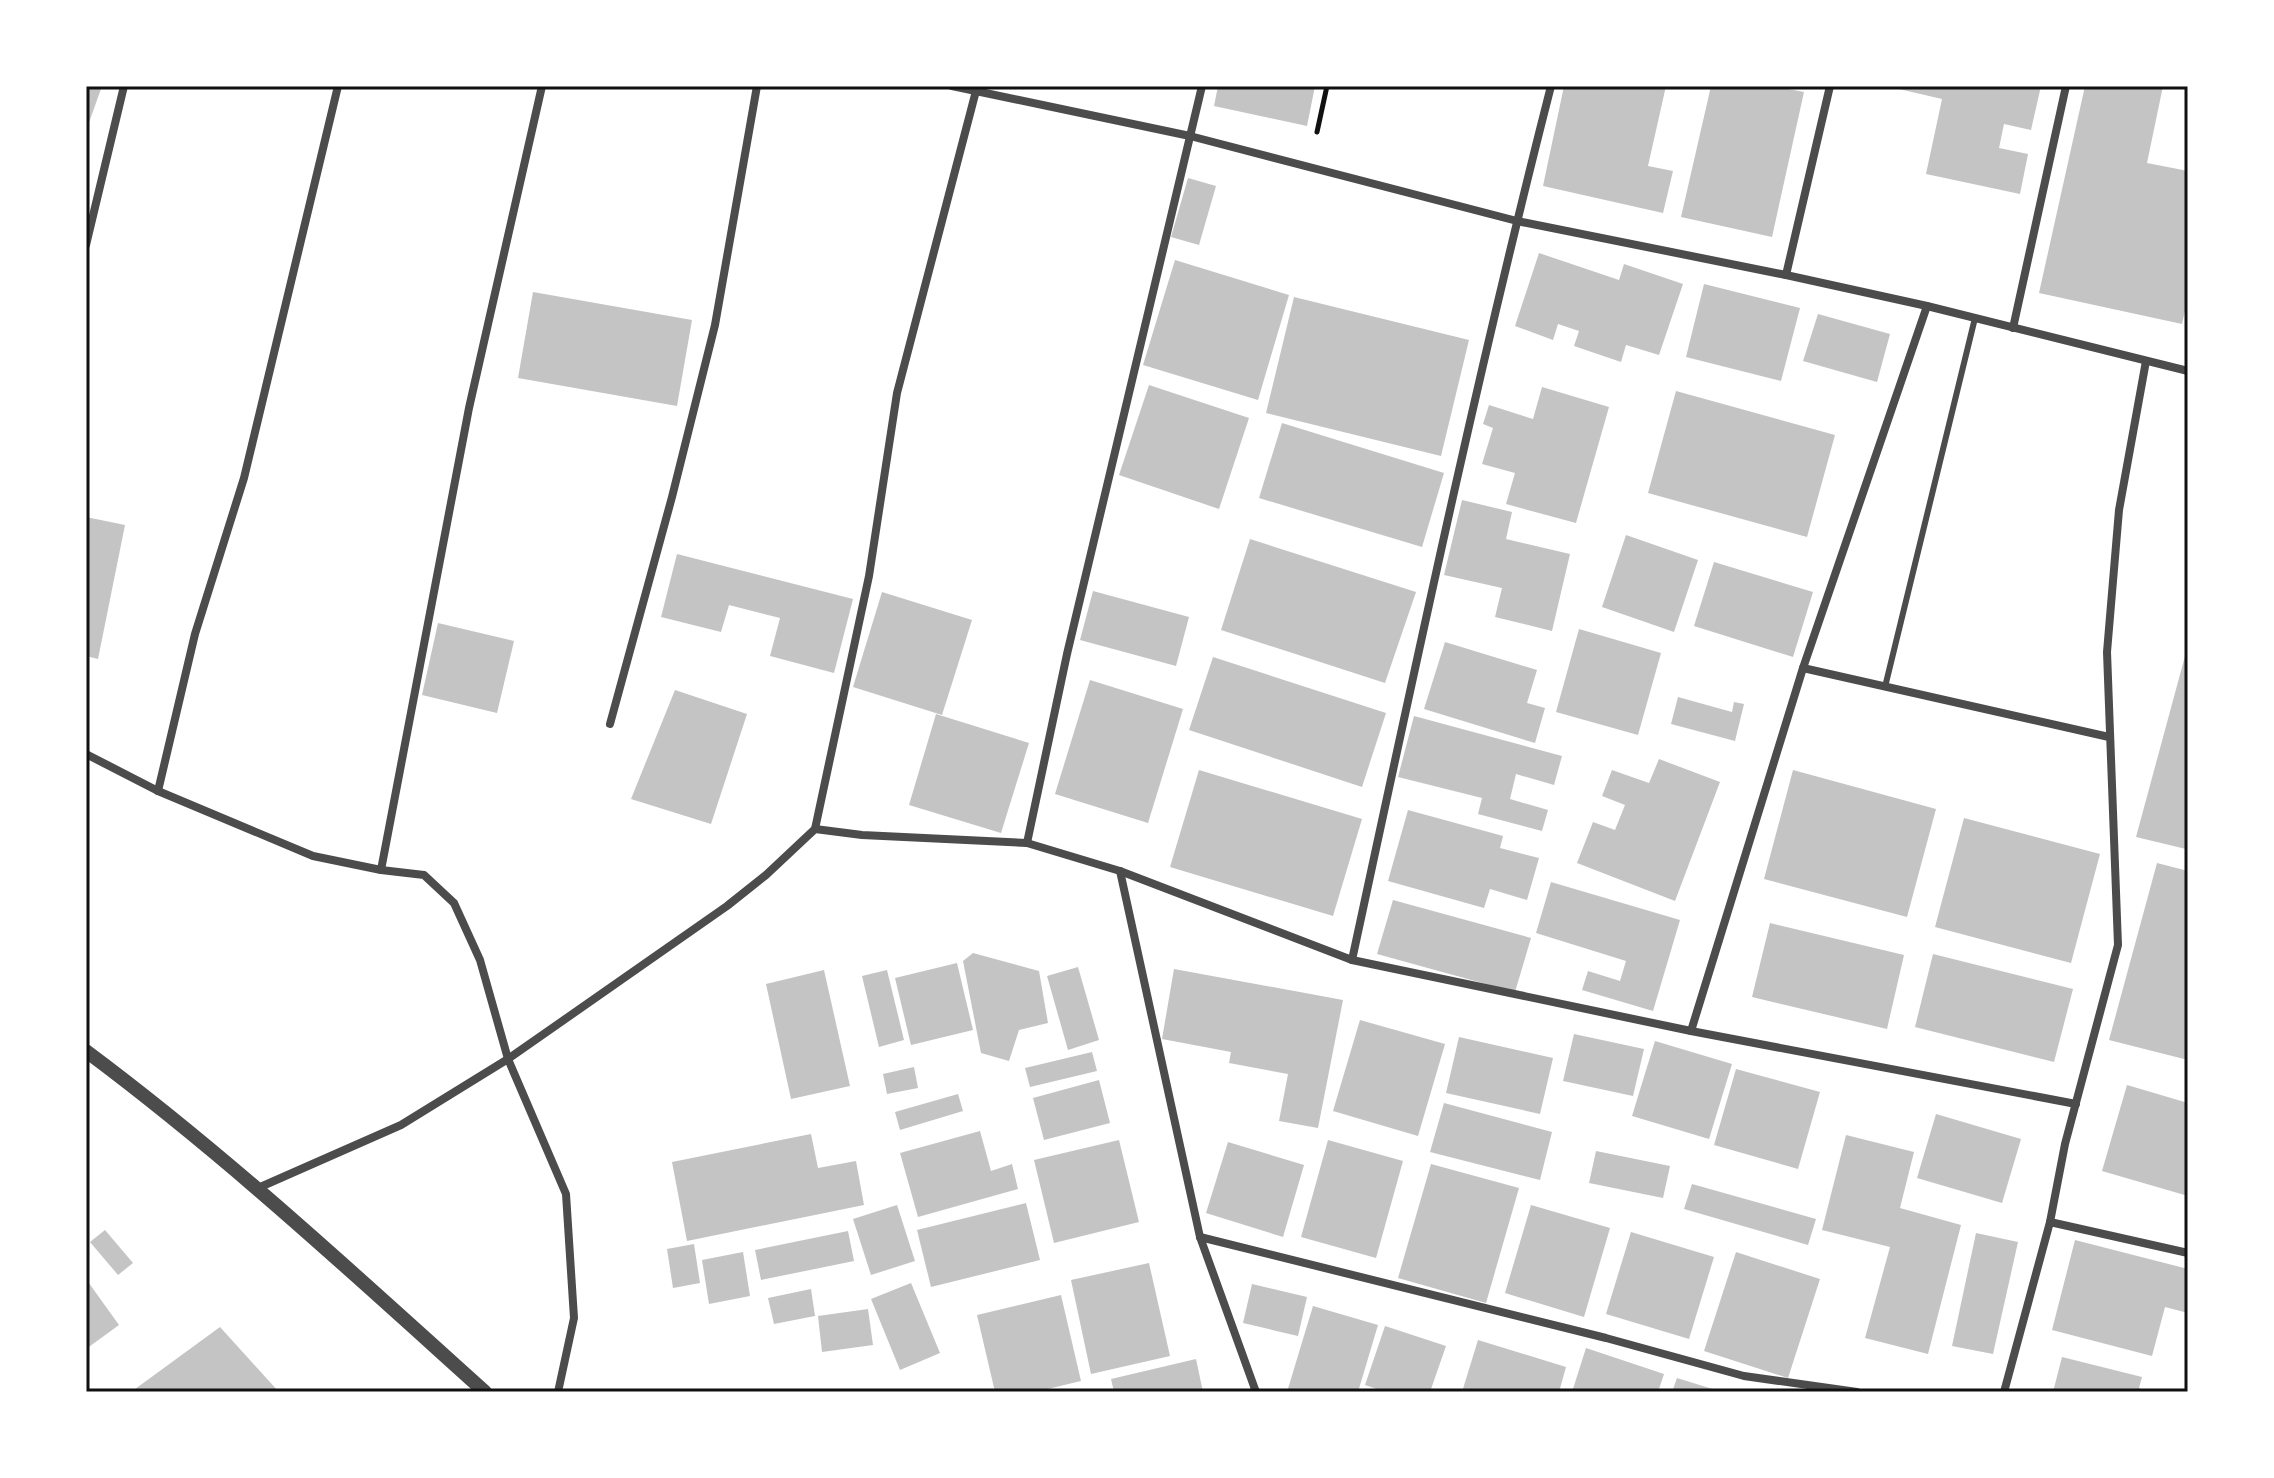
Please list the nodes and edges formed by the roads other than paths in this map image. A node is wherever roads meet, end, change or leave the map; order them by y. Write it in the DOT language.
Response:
graph roads {
  1 [pos="124,86"];
  2 [pos="338,86"];
  3 [pos="542,86"];
  4 [pos="757,86"];
  5 [pos="952,86"];
  6 [pos="1202,86"];
  7 [pos="1551,86"];
  8 [pos="1830,86"];
  9 [pos="2066,86"];
  10 [pos="976,88"];
  11 [pos="1190,136"];
  12 [pos="1517,221"];
  13 [pos="86,245"];
  14 [pos="1786,275"];
  15 [pos="1927,306"];
  16 [pos="1975,318"];
  17 [pos="2013,328"];
  18 [pos="2146,361"];
  19 [pos="2188,368"];
  20 [pos="1803,668"];
  21 [pos="1885,687"];
  22 [pos="610,724"];
  23 [pos="2109,737"];
  24 [pos="86,754"];
  25 [pos="158,791"];
  26 [pos="815,829"];
  27 [pos="1027,843"];
  28 [pos="381,870"];
  29 [pos="1120,871"];
  30 [pos="1352,960"];
  31 [pos="1691,1031"];
  32 [pos="86,1051"];
  33 [pos="508,1059"];
  34 [pos="2076,1104"];
  35 [pos="258,1188"];
  36 [pos="2050,1222"];
  37 [pos="1200,1237"];
  38 [pos="2188,1253"];
  39 [pos="485,1392"];
  40 [pos="558,1392"];
  41 [pos="1256,1392"];
  42 [pos="1857,1392"];
  43 [pos="2004,1392"];
  1 -- 13 [label="street"];
  2 -- 25 [label="street"];
  3 -- 28 [label="street"];
  4 -- 22 [label="street"];
  5 -- 10 [label="street"];
  6 -- 11 [label="street"];
  7 -- 12 [label="street"];
  8 -- 14 [label="street"];
  9 -- 17 [label="street"];
  10 -- 11 [label="street"];
  10 -- 26 [label="street"];
  11 -- 12 [label="street"];
  11 -- 27 [label="street"];
  12 -- 14 [label="street"];
  12 -- 30 [label="street"];
  14 -- 15 [label="street"];
  15 -- 16 [label="street"];
  15 -- 20 [label="street"];
  16 -- 17 [label="street"];
  16 -- 21 [label="lane"];
  17 -- 18 [label="street"];
  18 -- 19 [label="street"];
  18 -- 23 [label="street"];
  20 -- 21 [label="street"];
  20 -- 31 [label="street"];
  21 -- 23 [label="street"];
  23 -- 34 [label="street"];
  24 -- 25 [label="street"];
  25 -- 28 [label="street"];
  26 -- 27 [label="street"];
  26 -- 33 [label="street"];
  27 -- 29 [label="street"];
  28 -- 33 [label="street"];
  29 -- 30 [label="street"];
  29 -- 37 [label="street"];
  30 -- 31 [label="street"];
  31 -- 34 [label="street"];
  32 -- 35 [label="street"];
  33 -- 35 [label="street"];
  33 -- 40 [label="street"];
  34 -- 36 [label="street"];
  35 -- 39 [label="street"];
  36 -- 38 [label="street"];
  36 -- 43 [label="street"];
  37 -- 41 [label="street"];
  37 -- 42 [label="street"];
}
